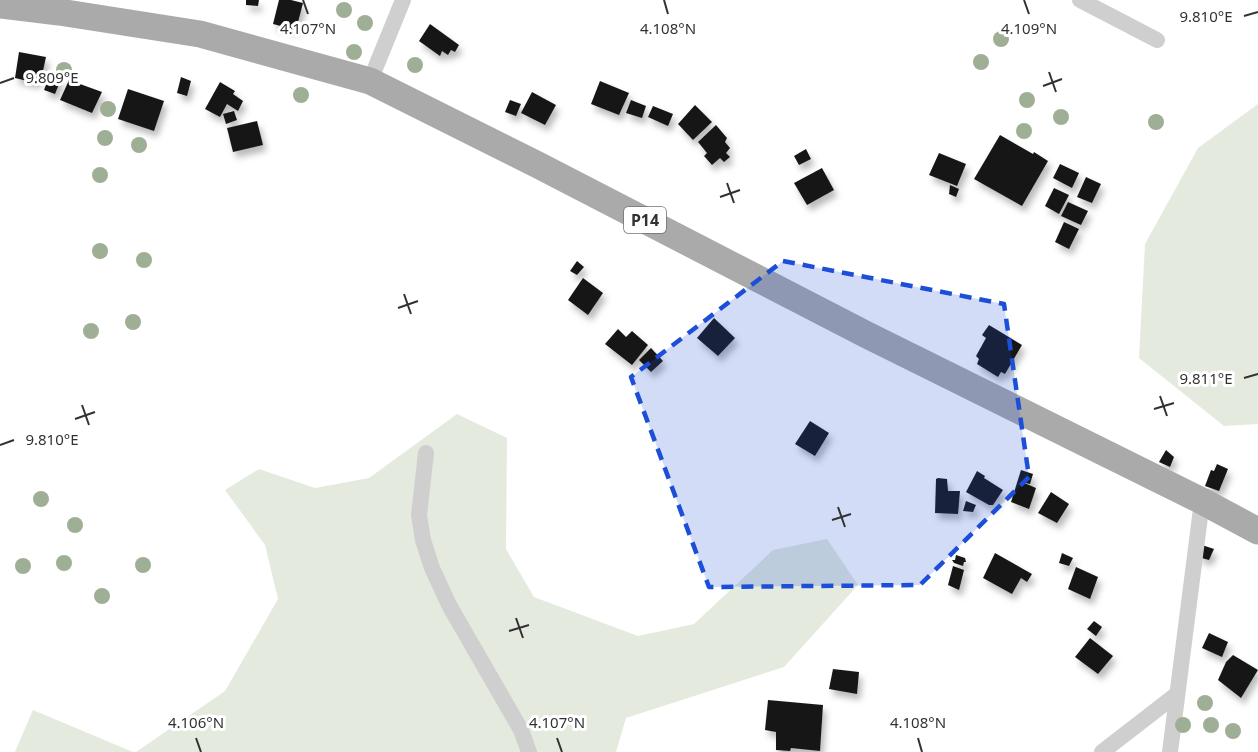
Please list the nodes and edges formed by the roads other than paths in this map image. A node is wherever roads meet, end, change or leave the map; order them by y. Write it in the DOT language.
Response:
graph roads {
  1 [pos="403,0"];
  2 [pos="1080,0"];
  3 [pos="0,5"];
  4 [pos="1157,40"];
  5 [pos="370,81"];
  6 [pos="426,453"];
  7 [pos="1202,501"];
  8 [pos="1258,531"];
  9 [pos="1177,694"];
  10 [pos="529,752"];
  11 [pos="1102,752"];
  12 [pos="1170,752"];
  1 -- 5 [label="street"];
  2 -- 4 [label="street"];
  3 -- 5 [label="main road, P14"];
  5 -- 7 [label="main road, P14"];
  6 -- 10 [label="street"];
  7 -- 8 [label="main road, P14"];
  7 -- 9 [label="street"];
  9 -- 11 [label="street"];
  9 -- 12 [label="street"];
}
